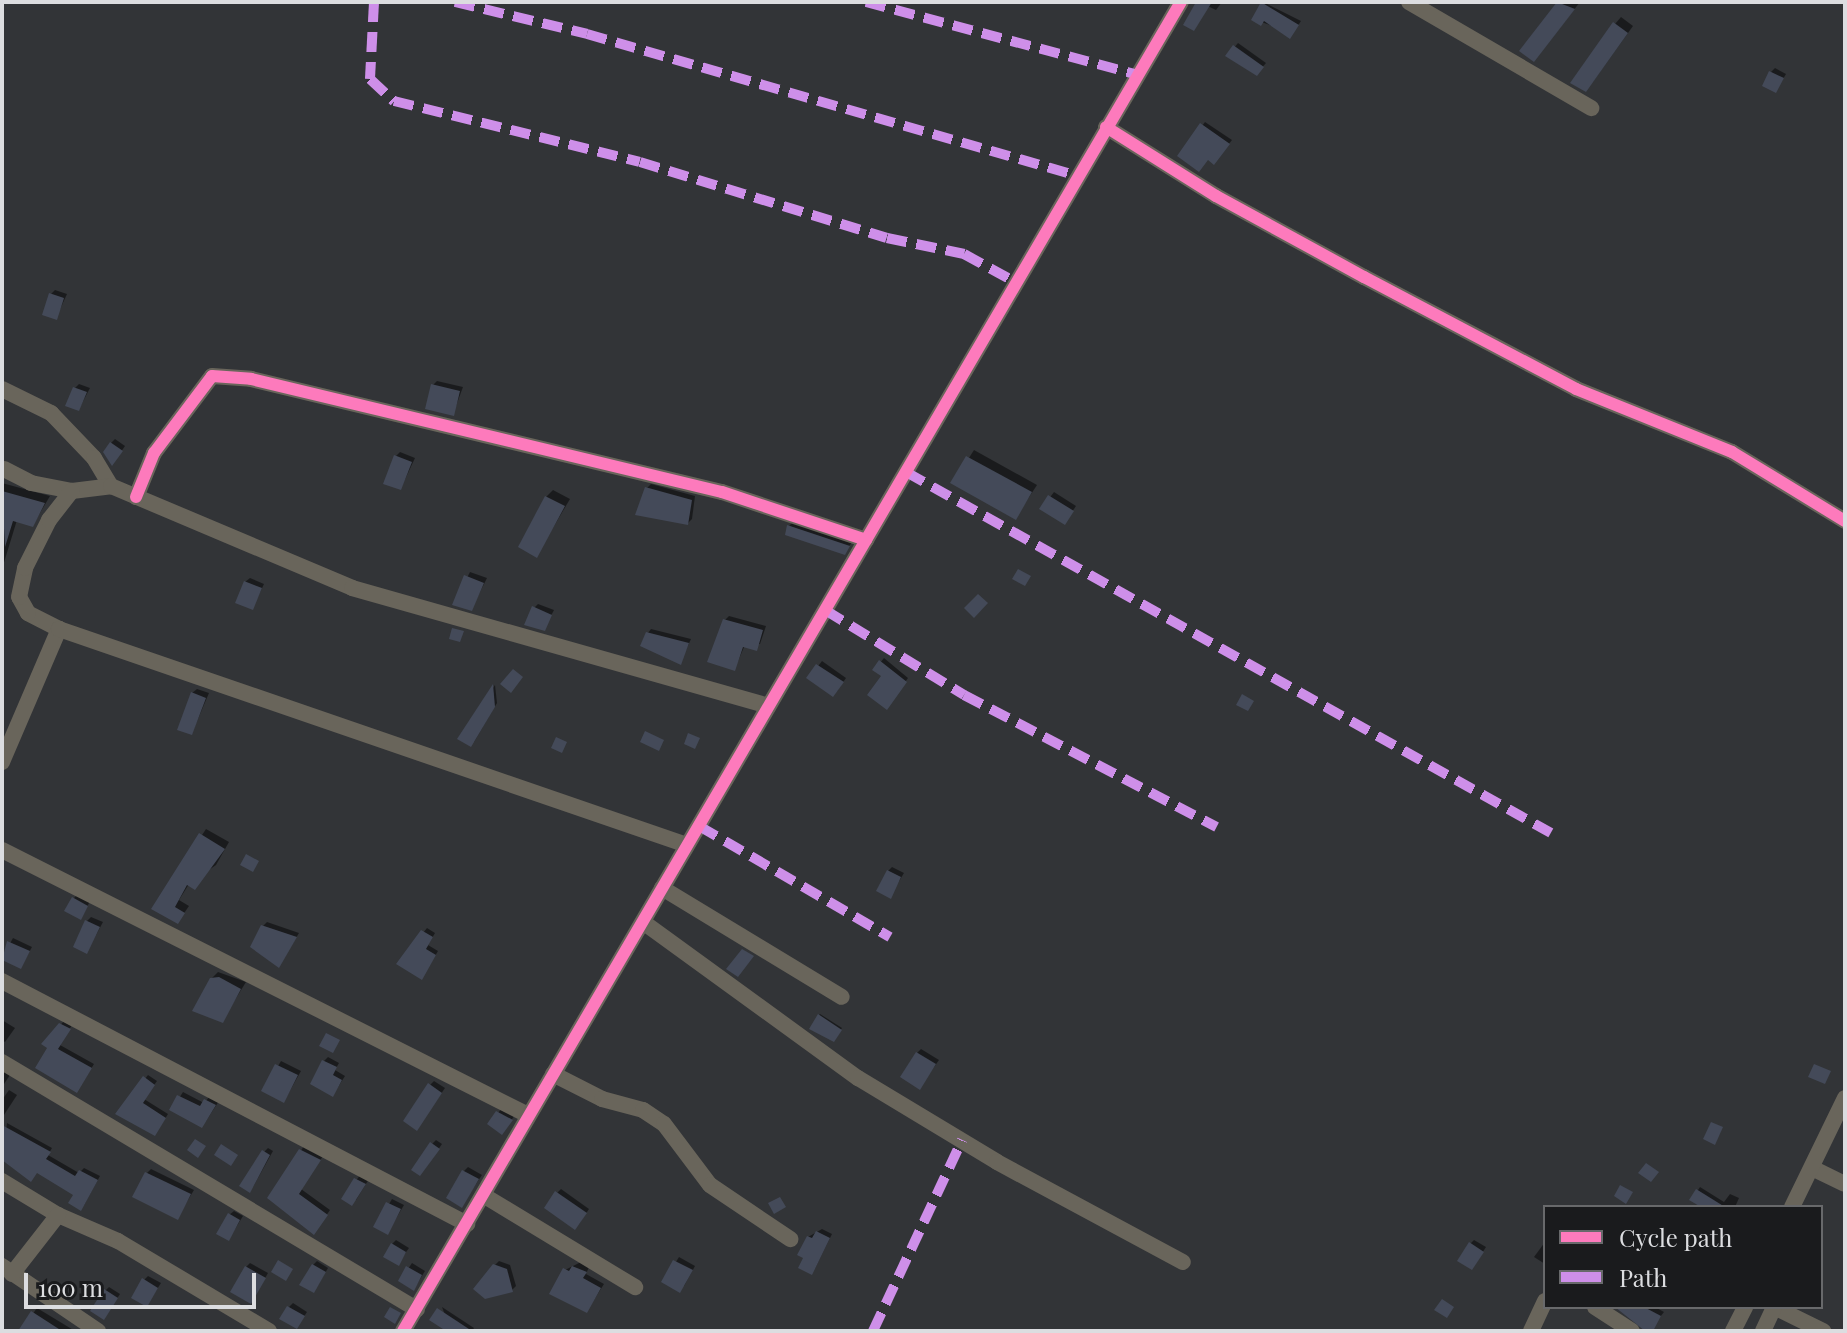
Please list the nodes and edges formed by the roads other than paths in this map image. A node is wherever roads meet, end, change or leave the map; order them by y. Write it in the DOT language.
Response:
graph roads {
  1 [pos="1181,2"];
  2 [pos="1409,2"];
  3 [pos="1591,108"];
  4 [pos="1106,127"];
  5 [pos="2,389"];
  6 [pos="4,469"];
  7 [pos="111,486"];
  8 [pos="72,491"];
  9 [pos="136,497"];
  10 [pos="1845,521"];
  11 [pos="866,540"];
  12 [pos="59,629"];
  13 [pos="769,706"];
  14 [pos="2,762"];
  15 [pos="687,845"];
  16 [pos="2,850"];
  17 [pos="662,888"];
  18 [pos="643,922"];
  19 [pos="2,981"];
  20 [pos="842,997"];
  21 [pos="2,1062"];
  22 [pos="553,1074"];
  23 [pos="1845,1098"];
  24 [pos="528,1115"];
  25 [pos="1814,1169"];
  26 [pos="2,1181"];
  27 [pos="1845,1184"];
  28 [pos="483,1195"];
  29 [pos="1793,1205"];
  30 [pos="58,1215"];
  31 [pos="467,1224"];
  32 [pos="790,1239"];
  33 [pos="1183,1262"];
  34 [pos="7,1270"];
  35 [pos="635,1287"];
  36 [pos="1543,1305"];
  37 [pos="417,1309"];
  38 [pos="1598,1309"];
  39 [pos="1744,1309"];
  40 [pos="1773,1309"];
  41 [pos="1778,1309"];
  42 [pos="98,1331"];
  43 [pos="269,1331"];
  44 [pos="403,1331"];
  45 [pos="1531,1331"];
  46 [pos="1632,1331"];
  47 [pos="1733,1331"];
  48 [pos="1763,1331"];
  49 [pos="1823,1331"];
  1 -- 4 [label="street"];
  2 -- 3 [label="street"];
  4 -- 10 [label="street"];
  4 -- 11 [label="street"];
  5 -- 7 [label="street"];
  6 -- 8 [label="street"];
  7 -- 8 [label="street"];
  7 -- 9 [label="street"];
  8 -- 12 [label="street"];
  9 -- 11 [label="street"];
  9 -- 13 [label="street"];
  11 -- 13 [label="street"];
  12 -- 14 [label="street"];
  12 -- 15 [label="street"];
  13 -- 15 [label="street"];
  15 -- 17 [label="street"];
  16 -- 24 [label="street"];
  17 -- 18 [label="street"];
  17 -- 20 [label="street"];
  18 -- 22 [label="street"];
  18 -- 33 [label="street"];
  19 -- 31 [label="street"];
  21 -- 37 [label="street"];
  22 -- 24 [label="street"];
  22 -- 32 [label="street"];
  23 -- 25 [label="street"];
  24 -- 28 [label="street"];
  25 -- 27 [label="street"];
  25 -- 29 [label="street"];
  26 -- 30 [label="street"];
  28 -- 31 [label="street"];
  28 -- 35 [label="street"];
  30 -- 34 [label="street"];
  30 -- 43 [label="street"];
  31 -- 37 [label="street"];
  34 -- 42 [label="street"];
  36 -- 45 [label="street"];
  37 -- 44 [label="street"];
  38 -- 46 [label="street"];
  39 -- 47 [label="street"];
  40 -- 48 [label="street"];
  41 -- 49 [label="street"];
}
